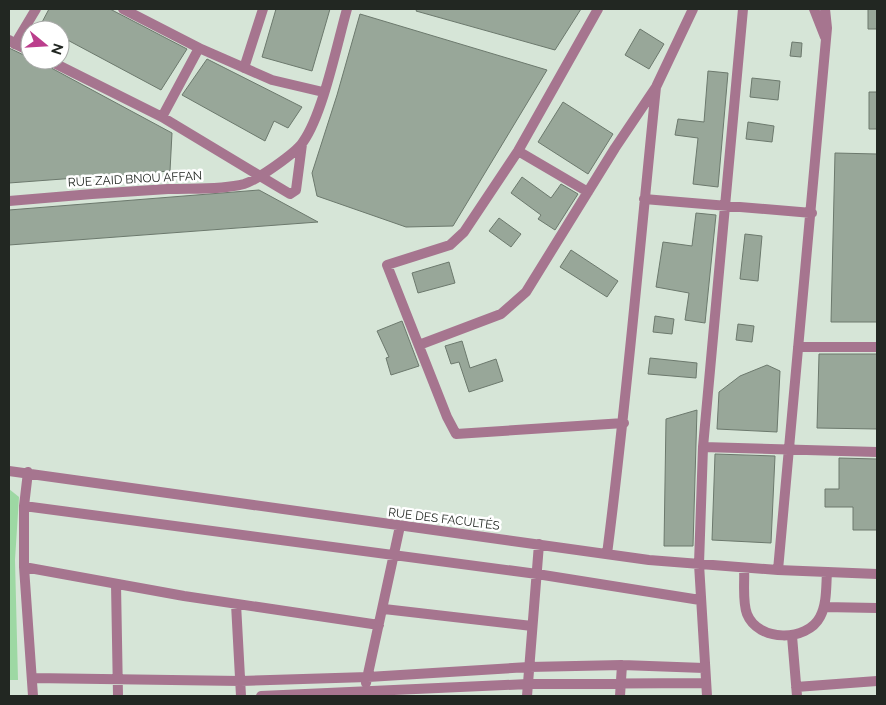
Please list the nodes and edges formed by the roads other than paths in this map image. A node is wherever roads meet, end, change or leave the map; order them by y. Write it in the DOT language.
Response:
graph roads {
  1 [pos="36,9"];
  2 [pos="123,9"];
  3 [pos="263,9"];
  4 [pos="347,9"];
  5 [pos="598,9"];
  6 [pos="693,9"];
  7 [pos="743,9"];
  8 [pos="814,9"];
  9 [pos="825,9"];
  10 [pos="825,37"];
  11 [pos="12,42"];
  12 [pos="199,48"];
  13 [pos="244,68"];
  14 [pos="68,70"];
  15 [pos="656,87"];
  16 [pos="323,92"];
  17 [pos="162,117"];
  18 [pos="302,144"];
  19 [pos="518,151"];
  20 [pos="261,176"];
  21 [pos="588,192"];
  22 [pos="644,199"];
  23 [pos="9,201"];
  24 [pos="724,206"];
  25 [pos="812,213"];
  26 [pos="419,345"];
  27 [pos="798,347"];
  28 [pos="877,347"];
  29 [pos="624,423"];
  30 [pos="703,447"];
  31 [pos="789,450"];
  32 [pos="877,452"];
  33 [pos="9,470"];
  34 [pos="28,472"];
  35 [pos="24,506"];
  36 [pos="400,526"];
  37 [pos="539,544"];
  38 [pos="608,554"];
  39 [pos="394,557"];
  40 [pos="698,564"];
  41 [pos="24,567"];
  42 [pos="744,568"];
  43 [pos="778,570"];
  44 [pos="827,572"];
  45 [pos="537,574"];
  46 [pos="877,574"];
  47 [pos="116,584"];
  48 [pos="700,600"];
  49 [pos="236,604"];
  50 [pos="824,606"];
  51 [pos="877,608"];
  52 [pos="384,609"];
  53 [pos="379,625"];
  54 [pos="532,626"];
  55 [pos="792,636"];
  56 [pos="622,665"];
  57 [pos="529,667"];
  58 [pos="704,668"];
  59 [pos="368,677"];
  60 [pos="32,678"];
  61 [pos="117,678"];
  62 [pos="241,681"];
  63 [pos="877,681"];
  64 [pos="620,682"];
  65 [pos="706,683"];
  66 [pos="528,684"];
  67 [pos="797,691"];
  68 [pos="364,693"];
  69 [pos="33,696"];
  70 [pos="118,696"];
  71 [pos="241,696"];
  72 [pos="261,696"];
  73 [pos="527,696"];
  74 [pos="620,696"];
  75 [pos="707,696"];
  1 -- 11 [label="street"];
  2 -- 12 [label="street"];
  3 -- 13 [label="street"];
  4 -- 16 [label="street"];
  5 -- 19 [label="street"];
  6 -- 15 [label="street"];
  7 -- 24 [label="street"];
  8 -- 10 [label="street"];
  9 -- 10 [label="street"];
  10 -- 25 [label="street"];
  12 -- 13 [label="street"];
  12 -- 17 [label="street"];
  13 -- 16 [label="street"];
  14 -- 17 [label="street"];
  15 -- 21 [label="street"];
  15 -- 22 [label="street"];
  16 -- 18 [label="street"];
  17 -- 20 [label="street"];
  18 -- 20 [label="street, RUE ZAID BNOU AFFAN"];
  18 -- 20 [label="street"];
  19 -- 21 [label="street"];
  19 -- 26 [label="street"];
  20 -- 23 [label="street, RUE ZAID BNOU AFFAN"];
  21 -- 26 [label="street"];
  22 -- 24 [label="street"];
  22 -- 29 [label="street"];
  24 -- 25 [label="street"];
  24 -- 30 [label="street"];
  25 -- 27 [label="street"];
  26 -- 29 [label="street"];
  27 -- 28 [label="street"];
  27 -- 31 [label="street"];
  29 -- 38 [label="street"];
  30 -- 31 [label="street"];
  30 -- 40 [label="street"];
  31 -- 32 [label="street"];
  31 -- 43 [label="street"];
  33 -- 34 [label="street, RUE DES FACULTÉS"];
  34 -- 35 [label="street"];
  34 -- 36 [label="street, RUE DES FACULTÉS"];
  35 -- 39 [label="street"];
  35 -- 41 [label="street"];
  36 -- 37 [label="street, RUE DES FACULTÉS"];
  36 -- 39 [label="street"];
  37 -- 38 [label="street, RUE DES FACULTÉS"];
  37 -- 45 [label="street"];
  38 -- 40 [label="street, RUE DES FACULTÉS"];
  39 -- 45 [label="street"];
  39 -- 52 [label="street"];
  40 -- 42 [label="street, RUE DES FACULTÉS"];
  40 -- 48 [label="street"];
  41 -- 47 [label="street"];
  41 -- 60 [label="street"];
  42 -- 43 [label="street, RUE DES FACULTÉS"];
  42 -- 55 [label="street"];
  43 -- 44 [label="street, RUE DES FACULTÉS"];
  44 -- 46 [label="street, RUE DES FACULTÉS"];
  44 -- 50 [label="street"];
  45 -- 48 [label="street"];
  45 -- 54 [label="street"];
  47 -- 49 [label="street"];
  47 -- 61 [label="street"];
  48 -- 58 [label="street"];
  49 -- 53 [label="street"];
  49 -- 62 [label="street"];
  50 -- 51 [label="street"];
  50 -- 55 [label="street"];
  52 -- 53 [label="street"];
  52 -- 54 [label="street"];
  53 -- 59 [label="street"];
  54 -- 57 [label="street"];
  55 -- 67 [label="street"];
  56 -- 57 [label="street"];
  56 -- 58 [label="street"];
  56 -- 64 [label="street"];
  57 -- 59 [label="street"];
  57 -- 66 [label="street"];
  58 -- 65 [label="street"];
  59 -- 62 [label="street"];
  59 -- 68 [label="street"];
  60 -- 61 [label="street"];
  60 -- 69 [label="street"];
  61 -- 62 [label="street"];
  61 -- 70 [label="street"];
  62 -- 71 [label="street"];
  63 -- 67 [label="street"];
  64 -- 65 [label="street"];
  64 -- 66 [label="street"];
  64 -- 74 [label="street"];
  65 -- 75 [label="street"];
  66 -- 68 [label="street"];
  66 -- 73 [label="street"];
  68 -- 72 [label="street"];
}
